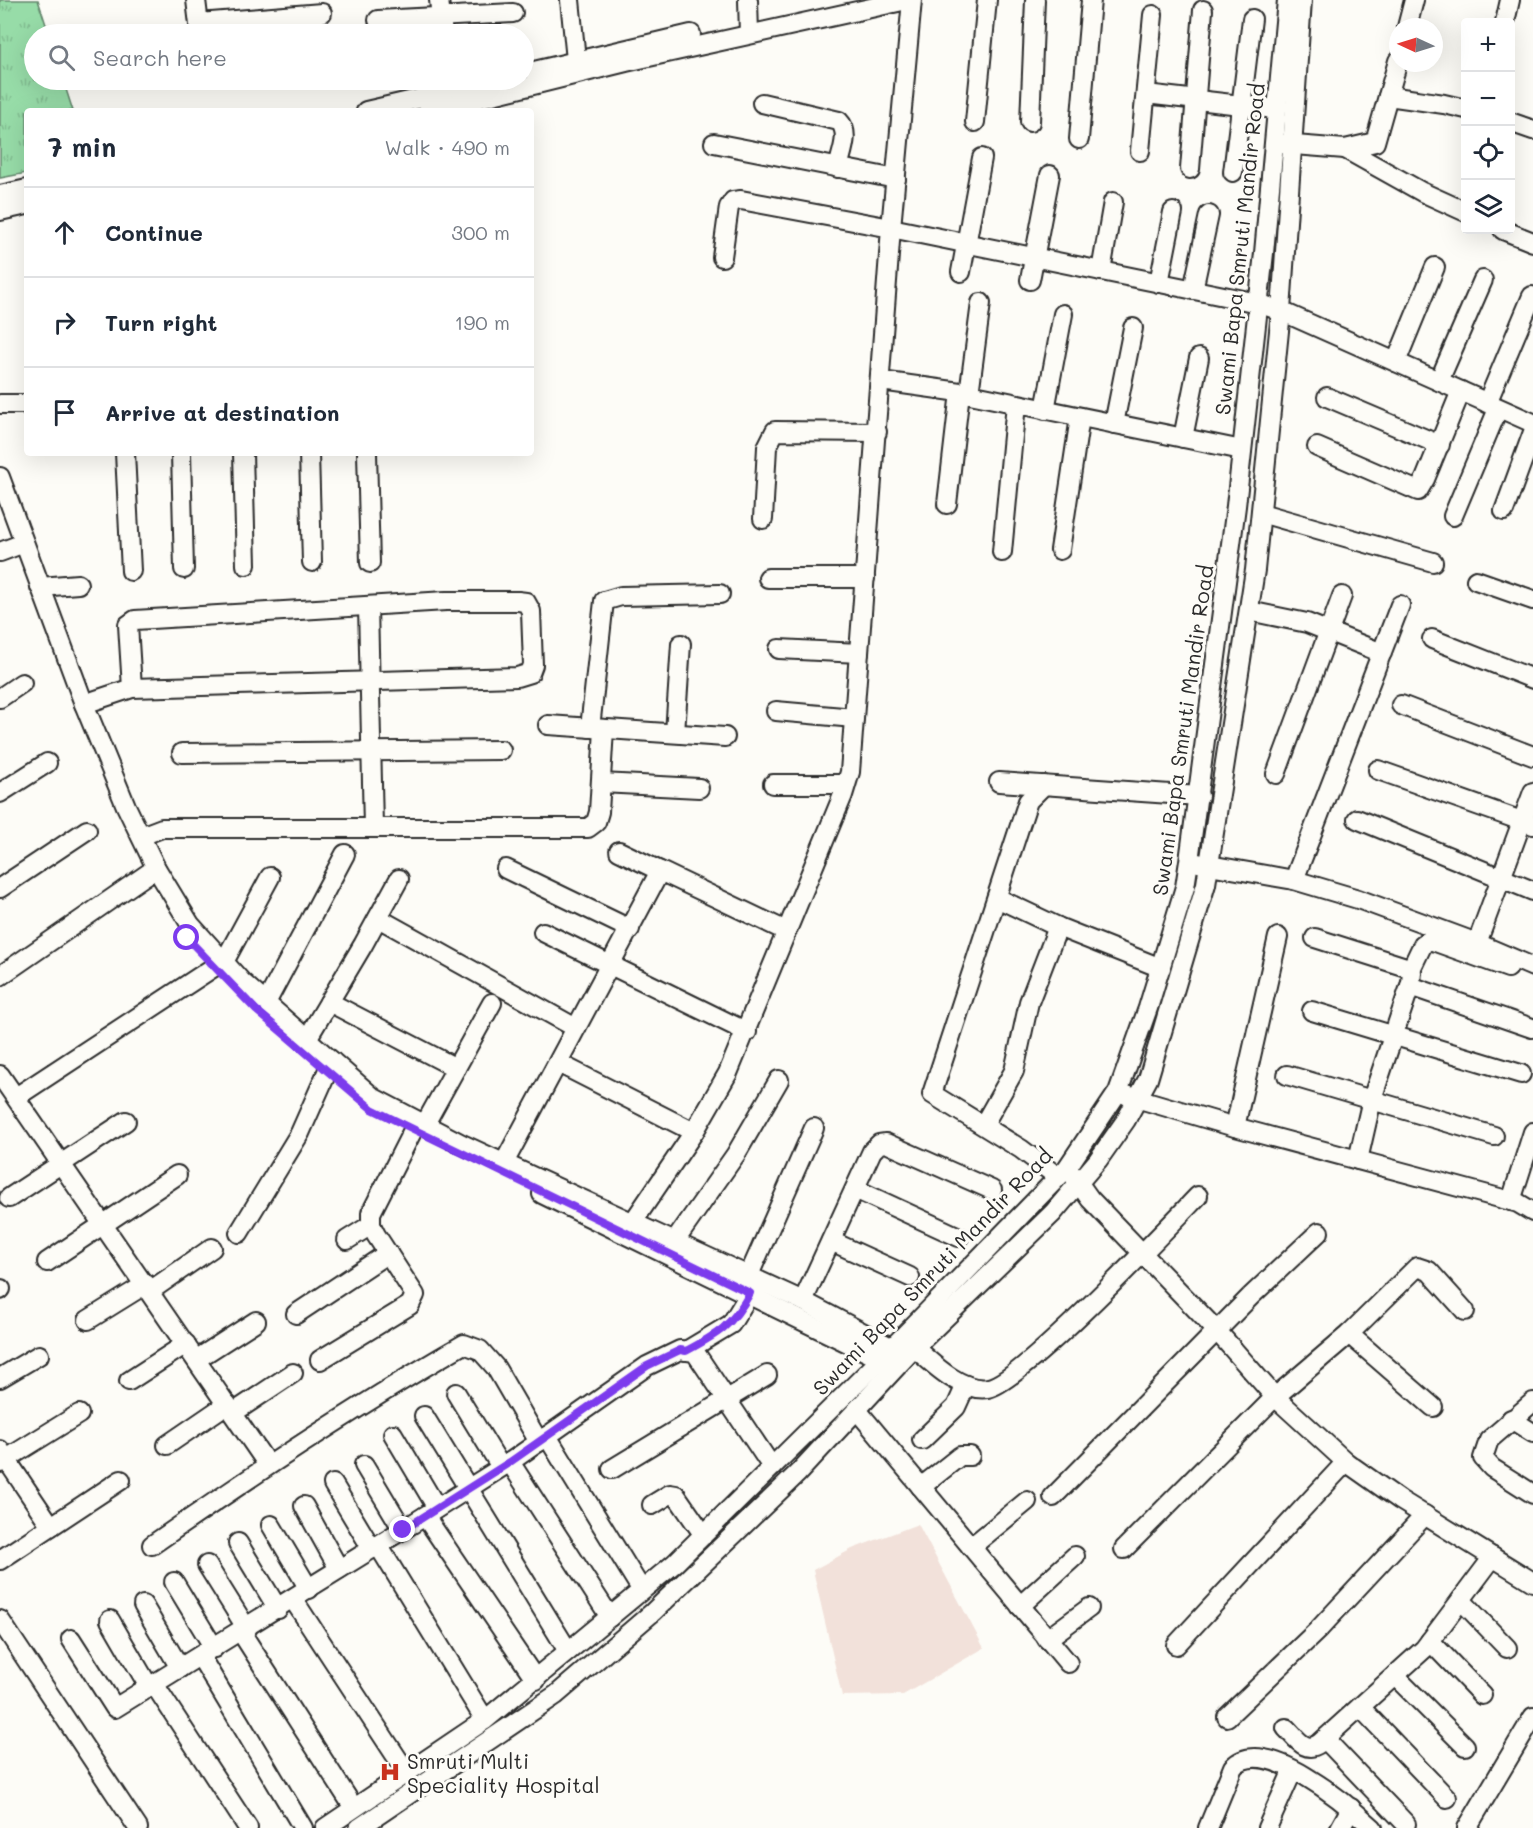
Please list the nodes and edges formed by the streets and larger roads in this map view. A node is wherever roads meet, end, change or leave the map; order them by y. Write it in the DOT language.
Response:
graph roads {
  1 [pos="196,0"];
  2 [pos="570,0"];
  3 [pos="748,0"];
  4 [pos="852,0"];
  5 [pos="907,0"];
  6 [pos="912,0"];
  7 [pos="987,0"];
  8 [pos="1035,0"];
  9 [pos="1091,0"];
  10 [pos="1287,0"];
  11 [pos="1302,0"];
  12 [pos="1414,0"];
  13 [pos="1510,0"];
  14 [pos="440,7"];
  15 [pos="1203,10"];
  16 [pos="322,13"];
  17 [pos="513,13"];
  18 [pos="1153,15"];
  19 [pos="1409,18"];
  20 [pos="1506,18"];
  21 [pos="1252,19"];
  22 [pos="378,20"];
  23 [pos="198,24"];
  24 [pos="237,24"];
  25 [pos="442,24"];
  26 [pos="748,28"];
  27 [pos="576,60"];
  28 [pos="534,71"];
  29 [pos="1395,72"];
  30 [pos="534,84"];
  31 [pos="432,90"];
  32 [pos="509,90"];
  33 [pos="1146,94"];
  34 [pos="1388,96"];
  35 [pos="1196,100"];
  36 [pos="762,103"];
  37 [pos="1241,105"];
  38 [pos="375,108"];
  39 [pos="440,108"];
  40 [pos="1461,108"];
  41 [pos="1275,109"];
  42 [pos="975,122"];
  43 [pos="1030,122"];
  44 [pos="1515,124"];
  45 [pos="1533,130"];
  46 [pos="1078,139"];
  47 [pos="714,144"];
  48 [pos="1274,144"];
  49 [pos="1292,145"];
  50 [pos="1345,149"];
  51 [pos="1140,151"];
  52 [pos="982,158"];
  53 [pos="838,168"];
  54 [pos="1190,169"];
  55 [pos="1233,172"];
  56 [pos="1050,175"];
  57 [pos="896,179"];
  58 [pos="24,190"];
  59 [pos="0,195"];
  60 [pos="1113,202"];
  61 [pos="24,206"];
  62 [pos="1461,210"];
  63 [pos="0,211"];
  64 [pos="1173,212"];
  65 [pos="1209,215"];
  66 [pos="891,228"];
  67 [pos="1513,234"];
  68 [pos="1533,242"];
  69 [pos="966,243"];
  70 [pos="722,257"];
  71 [pos="1035,257"];
  72 [pos="1435,267"];
  73 [pos="1101,271"];
  74 [pos="961,272"];
  75 [pos="1030,280"];
  76 [pos="1483,280"];
  77 [pos="1159,283"];
  78 [pos="1193,290"];
  79 [pos="1532,296"];
  80 [pos="981,303"];
  81 [pos="1258,303"];
  82 [pos="1281,310"];
  83 [pos="1063,314"];
  84 [pos="1133,328"];
  85 [pos="1198,358"];
  86 [pos="1396,362"];
  87 [pos="881,381"];
  88 [pos="1439,381"];
  89 [pos="1461,391"];
  90 [pos="964,393"];
  91 [pos="1327,397"];
  92 [pos="0,404"];
  93 [pos="24,404"];
  94 [pos="1016,404"];
  95 [pos="1493,406"];
  96 [pos="1045,410"];
  97 [pos="1080,417"];
  98 [pos="1533,423"];
  99 [pos="1114,424"];
  100 [pos="877,432"];
  101 [pos="1533,432"];
  102 [pos="1183,438"];
  103 [pos="1440,445"];
  104 [pos="1317,447"];
  105 [pos="1242,450"];
  106 [pos="125,456"];
  107 [pos="181,456"];
  108 [pos="243,456"];
  109 [pos="309,456"];
  110 [pos="367,456"];
  111 [pos="0,477"];
  112 [pos="2,502"];
  113 [pos="947,504"];
  114 [pos="1504,511"];
  115 [pos="1262,513"];
  116 [pos="1453,516"];
  117 [pos="763,519"];
  118 [pos="13,547"];
  119 [pos="1060,550"];
  120 [pos="1002,552"];
  121 [pos="312,562"];
  122 [pos="1433,562"];
  123 [pos="370,563"];
  124 [pos="246,565"];
  125 [pos="184,570"];
  126 [pos="131,571"];
  127 [pos="768,578"];
  128 [pos="865,578"];
  129 [pos="1476,580"];
  130 [pos="78,584"];
  131 [pos="52,591"];
  132 [pos="720,594"];
  133 [pos="1342,596"];
  134 [pos="1533,600"];
  135 [pos="1400,605"];
  136 [pos="368,606"];
  137 [pos="1249,611"];
  138 [pos="1329,632"];
  139 [pos="1432,639"];
  140 [pos="681,644"];
  141 [pos="779,649"];
  142 [pos="859,653"];
  143 [pos="1382,653"];
  144 [pos="64,664"];
  145 [pos="1533,679"];
  146 [pos="370,681"];
  147 [pos="22,683"];
  148 [pos="132,688"];
  149 [pos="0,698"];
  150 [pos="84,704"];
  151 [pos="1401,705"];
  152 [pos="776,711"];
  153 [pos="854,718"];
  154 [pos="548,725"];
  155 [pos="597,728"];
  156 [pos="93,734"];
  157 [pos="675,734"];
  158 [pos="725,737"];
  159 [pos="371,750"];
  160 [pos="501,750"];
  161 [pos="182,753"];
  162 [pos="1533,756"];
  163 [pos="47,764"];
  164 [pos="1378,770"];
  165 [pos="1276,774"];
  166 [pos="999,782"];
  167 [pos="601,783"];
  168 [pos="773,784"];
  169 [pos="846,784"];
  170 [pos="1044,785"];
  171 [pos="699,788"];
  172 [pos="1533,792"];
  173 [pos="0,793"];
  174 [pos="1199,796"];
  175 [pos="1358,819"];
  176 [pos="1528,823"];
  177 [pos="373,827"];
  178 [pos="87,830"];
  179 [pos="141,836"];
  180 [pos="619,851"];
  181 [pos="345,854"];
  182 [pos="1189,861"];
  183 [pos="1209,866"];
  184 [pos="506,869"];
  185 [pos="152,871"];
  186 [pos="660,871"];
  187 [pos="270,877"];
  188 [pos="399,879"];
  189 [pos="1501,879"];
  190 [pos="1293,880"];
  191 [pos="0,888"];
  192 [pos="1533,891"];
  193 [pos="997,898"];
  194 [pos="378,918"];
  195 [pos="1058,927"];
  196 [pos="630,929"];
  197 [pos="786,931"];
  198 [pos="543,932"];
  199 [pos="1278,937"];
  200 [pos="1316,938"];
  201 [pos="1477,943"];
  202 [pos="219,964"];
  203 [pos="610,965"];
  204 [pos="1533,967"];
  205 [pos="1161,968"];
  206 [pos="1509,969"];
  207 [pos="0,976"];
  208 [pos="1410,977"];
  209 [pos="329,1002"];
  210 [pos="266,1003"];
  211 [pos="492,1003"];
  212 [pos="1312,1011"];
  213 [pos="576,1028"];
  214 [pos="1532,1028"];
  215 [pos="747,1032"];
  216 [pos="1394,1034"];
  217 [pos="307,1039"];
  218 [pos="558,1063"];
  219 [pos="331,1067"];
  220 [pos="456,1068"];
  221 [pos="1521,1074"];
  222 [pos="0,1075"];
  223 [pos="1287,1075"];
  224 [pos="779,1080"];
  225 [pos="1118,1092"];
  226 [pos="16,1097"];
  227 [pos="1137,1098"];
  228 [pos="1372,1099"];
  229 [pos="126,1121"];
  230 [pos="984,1124"];
  231 [pos="419,1127"];
  232 [pos="1235,1127"];
  233 [pos="814,1128"];
  234 [pos="694,1132"];
  235 [pos="1533,1132"];
  236 [pos="1494,1136"];
  237 [pos="1358,1160"];
  238 [pos="62,1163"];
  239 [pos="504,1163"];
  240 [pos="1062,1172"];
  241 [pos="177,1175"];
  242 [pos="1079,1184"];
  243 [pos="855,1189"];
  244 [pos="992,1190"];
  245 [pos="1198,1196"];
  246 [pos="9,1198"];
  247 [pos="1510,1201"];
  248 [pos="1533,1212"];
  249 [pos="633,1222"];
  250 [pos="104,1223"];
  251 [pos="371,1225"];
  252 [pos="1319,1232"];
  253 [pos="239,1233"];
  254 [pos="959,1237"];
  255 [pos="347,1240"];
  256 [pos="675,1241"];
  257 [pos="831,1241"];
  258 [pos="212,1248"];
  259 [pos="388,1253"];
  260 [pos="1141,1254"];
  261 [pos="47,1262"];
  262 [pos="910,1277"];
  263 [pos="749,1284"];
  264 [pos="148,1287"];
  265 [pos="803,1302"];
  266 [pos="1465,1311"];
  267 [pos="296,1314"];
  268 [pos="88,1320"];
  269 [pos="256,1321"];
  270 [pos="1217,1331"];
  271 [pos="1349,1334"];
  272 [pos="686,1351"];
  273 [pos="192,1352"];
  274 [pos="899,1352"];
  275 [pos="39,1355"];
  276 [pos="320,1360"];
  277 [pos="293,1373"];
  278 [pos="767,1375"];
  279 [pos="0,1378"];
  280 [pos="129,1381"];
  281 [pos="966,1385"];
  282 [pos="456,1393"];
  283 [pos="727,1397"];
  284 [pos="1275,1397"];
  285 [pos="1533,1402"];
  286 [pos="1433,1407"];
  287 [pos="230,1408"];
  288 [pos="857,1410"];
  289 [pos="79,1414"];
  290 [pos="424,1416"];
  291 [pos="1511,1419"];
  292 [pos="1533,1433"];
  293 [pos="393,1434"];
  294 [pos="543,1439"];
  295 [pos="922,1440"];
  296 [pos="167,1445"];
  297 [pos="970,1456"];
  298 [pos="2,1458"];
  299 [pos="1346,1462"];
  300 [pos="505,1464"];
  301 [pos="268,1465"];
  302 [pos="364,1466"];
  303 [pos="772,1467"];
  304 [pos="612,1469"];
  305 [pos="121,1480"];
  306 [pos="333,1484"];
  307 [pos="468,1487"];
  308 [pos="921,1487"];
  309 [pos="1533,1494"];
  310 [pos="1053,1497"];
  311 [pos="1027,1501"];
  312 [pos="652,1505"];
  313 [pos="304,1506"];
  314 [pos="431,1512"];
  315 [pos="1425,1515"];
  316 [pos="271,1525"];
  317 [pos="51,1526"];
  318 [pos="403,1530"];
  319 [pos="704,1534"];
  320 [pos="238,1543"];
  321 [pos="152,1545"];
  322 [pos="970,1546"];
  323 [pos="375,1547"];
  324 [pos="1124,1549"];
  325 [pos="1075,1556"];
  326 [pos="1494,1557"];
  327 [pos="0,1560"];
  328 [pos="207,1566"];
  329 [pos="339,1569"];
  330 [pos="174,1582"];
  331 [pos="1533,1582"];
  332 [pos="309,1589"];
  333 [pos="641,1589"];
  334 [pos="1461,1600"];
  335 [pos="285,1604"];
  336 [pos="143,1605"];
  337 [pos="1020,1606"];
  338 [pos="1089,1608"];
  339 [pos="610,1617"];
  340 [pos="0,1620"];
  341 [pos="110,1620"];
  342 [pos="244,1630"];
  343 [pos="70,1639"];
  344 [pos="1047,1639"];
  345 [pos="1430,1641"];
  346 [pos="1176,1645"];
  347 [pos="1507,1648"];
  348 [pos="207,1652"];
  349 [pos="568,1652"];
  350 [pos="1068,1663"];
  351 [pos="180,1668"];
  352 [pos="1395,1676"];
  353 [pos="536,1680"];
  354 [pos="151,1685"];
  355 [pos="1482,1695"];
  356 [pos="1360,1707"];
  357 [pos="1227,1717"];
  358 [pos="1533,1717"];
  359 [pos="485,1720"];
  360 [pos="1286,1728"];
  361 [pos="1324,1739"];
  362 [pos="1465,1746"];
  363 [pos="1293,1770"];
  364 [pos="407,1773"];
  365 [pos="1447,1798"];
  366 [pos="354,1808"];
  367 [pos="1351,1808"];
  368 [pos="1406,1824"];
  369 [pos="138,1828"];
  370 [pos="248,1828"];
  371 [pos="303,1828"];
  372 [pos="325,1828"];
  373 [pos="359,1828"];
  374 [pos="1208,1828"];
  375 [pos="1267,1828"];
  376 [pos="1340,1828"];
  377 [pos="1373,1828"];
  378 [pos="1467,1828"];
  1 -- 23 [label="street"];
  2 -- 27 [label="street"];
  3 -- 26 [label="street"];
  4 -- 26 [label="street"];
  5 -- 26 [label="street"];
  6 -- 57 [label="street"];
  7 -- 42 [label="street"];
  8 -- 43 [label="street"];
  9 -- 46 [label="street"];
  10 -- 41 [label="street, Swami Bapa Smruti Mandir Road"];
  11 -- 49 [label="street"];
  12 -- 19 [label="street"];
  13 -- 20 [label="street"];
  14 -- 17 [label="street"];
  14 -- 22 [label="street"];
  14 -- 25 [label="street"];
  15 -- 35 [label="street"];
  16 -- 24 [label="street"];
  18 -- 33 [label="street"];
  21 -- 37 [label="street"];
  26 -- 27 [label="street"];
  26 -- 30 [label="street"];
  27 -- 28 [label="street"];
  29 -- 34 [label="street"];
  31 -- 38 [label="street"];
  32 -- 39 [label="street"];
  33 -- 35 [label="street"];
  33 -- 51 [label="street"];
  34 -- 40 [label="street"];
  34 -- 50 [label="street"];
  35 -- 37 [label="street"];
  35 -- 54 [label="street"];
  36 -- 53 [label="street"];
  37 -- 41 [label="street"];
  37 -- 55 [label="street"];
  41 -- 48 [label="street, Swami Bapa Smruti Mandir Road"];
  44 -- 45 [label="street"];
  47 -- 53 [label="street"];
  48 -- 49 [label="street"];
  48 -- 81 [label="street, Swami Bapa Smruti Mandir Road"];
  49 -- 50 [label="street"];
  49 -- 82 [label="street"];
  50 -- 62 [label="street"];
  52 -- 69 [label="street"];
  53 -- 57 [label="street"];
  56 -- 71 [label="street"];
  57 -- 66 [label="street"];
  58 -- 59 [label="street"];
  60 -- 73 [label="street"];
  61 -- 63 [label="street"];
  64 -- 77 [label="street"];
  65 -- 78 [label="street"];
  66 -- 69 [label="street"];
  66 -- 70 [label="street"];
  66 -- 87 [label="street"];
  67 -- 68 [label="street"];
  69 -- 71 [label="street"];
  69 -- 74 [label="street"];
  71 -- 73 [label="street"];
  71 -- 75 [label="street"];
  72 -- 86 [label="street"];
  73 -- 77 [label="street"];
  76 -- 88 [label="street"];
  77 -- 78 [label="street"];
  78 -- 81 [label="street"];
  79 -- 95 [label="street"];
  80 -- 90 [label="street"];
  81 -- 82 [label="street"];
  81 -- 105 [label="street, Swami Bapa Smruti Mandir Road"];
  82 -- 86 [label="street"];
  82 -- 115 [label="street"];
  83 -- 96 [label="street"];
  84 -- 99 [label="street"];
  85 -- 102 [label="street"];
  86 -- 88 [label="street"];
  87 -- 90 [label="street"];
  87 -- 100 [label="street"];
  88 -- 89 [label="street"];
  89 -- 95 [label="street"];
  89 -- 103 [label="street"];
  90 -- 94 [label="street"];
  90 -- 113 [label="street"];
  91 -- 103 [label="street"];
  92 -- 93 [label="street"];
  94 -- 96 [label="street"];
  94 -- 120 [label="street"];
  95 -- 98 [label="street"];
  95 -- 116 [label="street"];
  96 -- 97 [label="street"];
  97 -- 99 [label="street"];
  97 -- 119 [label="street"];
  99 -- 102 [label="street"];
  100 -- 117 [label="street"];
  100 -- 128 [label="street"];
  101 -- 114 [label="street"];
  102 -- 105 [label="street"];
  103 -- 104 [label="street"];
  105 -- 174 [label="street, Swami Bapa Smruti Mandir Road"];
  106 -- 126 [label="street"];
  107 -- 125 [label="street"];
  108 -- 124 [label="street"];
  109 -- 121 [label="street"];
  110 -- 123 [label="street"];
  111 -- 112 [label="street"];
  112 -- 118 [label="street"];
  115 -- 122 [label="street"];
  115 -- 137 [label="street"];
  118 -- 131 [label="street"];
  118 -- 144 [label="street"];
  127 -- 128 [label="street"];
  128 -- 142 [label="street"];
  129 -- 134 [label="street"];
  130 -- 131 [label="street"];
  131 -- 144 [label="street"];
  132 -- 155 [label="street"];
  133 -- 138 [label="street"];
  135 -- 143 [label="street"];
  136 -- 146 [label="street"];
  136 -- 146 [label="street"];
  136 -- 148 [label="street"];
  137 -- 138 [label="street"];
  137 -- 183 [label="street"];
  138 -- 143 [label="street"];
  138 -- 165 [label="street"];
  139 -- 145 [label="street"];
  140 -- 157 [label="street"];
  141 -- 142 [label="street"];
  142 -- 153 [label="street"];
  143 -- 190 [label="street"];
  144 -- 150 [label="street"];
  144 -- 156 [label="street"];
  146 -- 148 [label="street"];
  146 -- 159 [label="street"];
  147 -- 149 [label="street"];
  148 -- 150 [label="street"];
  150 -- 156 [label="street"];
  151 -- 162 [label="street"];
  152 -- 153 [label="street"];
  153 -- 169 [label="street"];
  154 -- 155 [label="street"];
  155 -- 157 [label="street"];
  155 -- 167 [label="street"];
  156 -- 179 [label="street"];
  156 -- 185 [label="street"];
  157 -- 158 [label="street"];
  159 -- 160 [label="street"];
  159 -- 161 [label="street"];
  159 -- 177 [label="street"];
  163 -- 173 [label="street"];
  164 -- 176 [label="street"];
  166 -- 170 [label="street"];
  167 -- 171 [label="street"];
  167 -- 177 [label="street"];
  168 -- 169 [label="street"];
  169 -- 197 [label="street"];
  170 -- 174 [label="street"];
  170 -- 193 [label="street"];
  172 -- 176 [label="street"];
  174 -- 182 [label="street, Swami Bapa Smruti Mandir Road"];
  175 -- 189 [label="street"];
  176 -- 189 [label="street"];
  177 -- 179 [label="street"];
  178 -- 191 [label="street"];
  179 -- 185 [label="street"];
  180 -- 186 [label="street"];
  181 -- 210 [label="street"];
  182 -- 183 [label="street"];
  182 -- 205 [label="street, Swami Bapa Smruti Mandir Road"];
  183 -- 190 [label="street"];
  183 -- 227 [label="street"];
  184 -- 196 [label="street"];
  185 -- 202 [label="street"];
  185 -- 207 [label="street"];
  186 -- 196 [label="street"];
  186 -- 197 [label="street"];
  187 -- 202 [label="street"];
  188 -- 194 [label="street"];
  189 -- 192 [label="street"];
  189 -- 201 [label="street"];
  190 -- 201 [label="street"];
  193 -- 195 [label="street"];
  193 -- 230 [label="street"];
  194 -- 209 [label="street"];
  194 -- 213 [label="street"];
  195 -- 205 [label="street"];
  195 -- 230 [label="street"];
  196 -- 203 [label="street"];
  197 -- 215 [label="street"];
  198 -- 203 [label="street"];
  199 -- 232 [label="street"];
  200 -- 208 [label="street"];
  201 -- 204 [label="street"];
  202 -- 210 [label="street"];
  202 -- 219 [label="street"];
  202 -- 226 [label="street"];
  203 -- 213 [label="street"];
  203 -- 215 [label="street"];
  205 -- 225 [label="street, Swami Bapa Smruti Mandir Road"];
  206 -- 208 [label="street"];
  208 -- 214 [label="street"];
  208 -- 216 [label="street"];
  209 -- 217 [label="street"];
  209 -- 220 [label="street"];
  210 -- 217 [label="street"];
  211 -- 220 [label="street"];
  212 -- 216 [label="street"];
  213 -- 218 [label="street"];
  215 -- 234 [label="street"];
  216 -- 221 [label="street"];
  216 -- 228 [label="street"];
  217 -- 219 [label="street"];
  218 -- 234 [label="street"];
  218 -- 239 [label="street"];
  219 -- 231 [label="street"];
  219 -- 253 [label="street"];
  220 -- 231 [label="street"];
  222 -- 226 [label="street"];
  223 -- 228 [label="street"];
  224 -- 256 [label="street"];
  225 -- 227 [label="street"];
  225 -- 240 [label="street, Swami Bapa Smruti Mandir Road"];
  226 -- 238 [label="street"];
  227 -- 232 [label="street"];
  227 -- 242 [label="street"];
  228 -- 236 [label="street"];
  228 -- 237 [label="street"];
  229 -- 238 [label="street"];
  230 -- 240 [label="street"];
  231 -- 239 [label="street"];
  231 -- 251 [label="street"];
  231 -- 263 [label="street"];
  232 -- 237 [label="street"];
  233 -- 263 [label="street"];
  234 -- 249 [label="street"];
  235 -- 247 [label="street"];
  237 -- 247 [label="street"];
  238 -- 246 [label="street"];
  238 -- 250 [label="street"];
  239 -- 249 [label="street"];
  240 -- 242 [label="street"];
  240 -- 274 [label="street, Swami Bapa Smruti Mandir Road"];
  241 -- 250 [label="street"];
  242 -- 260 [label="street"];
  242 -- 274 [label="street"];
  243 -- 244 [label="street"];
  243 -- 254 [label="street"];
  243 -- 257 [label="street"];
  245 -- 260 [label="street"];
  247 -- 248 [label="street"];
  249 -- 256 [label="street"];
  250 -- 261 [label="street"];
  250 -- 264 [label="street"];
  251 -- 255 [label="street"];
  251 -- 259 [label="street"];
  252 -- 270 [label="street"];
  256 -- 263 [label="street"];
  257 -- 262 [label="street"];
  257 -- 265 [label="street"];
  258 -- 264 [label="street"];
  259 -- 267 [label="street"];
  259 -- 276 [label="street"];
  260 -- 270 [label="street"];
  260 -- 281 [label="street"];
  263 -- 265 [label="street"];
  263 -- 272 [label="street"];
  263 -- 274 [label="street"];
  264 -- 268 [label="street"];
  264 -- 273 [label="street"];
  265 -- 274 [label="street"];
  266 -- 271 [label="street"];
  269 -- 273 [label="street"];
  270 -- 284 [label="street"];
  270 -- 310 [label="street"];
  271 -- 284 [label="street"];
  271 -- 286 [label="street"];
  272 -- 283 [label="street"];
  272 -- 294 [label="street"];
  273 -- 280 [label="street"];
  273 -- 287 [label="street"];
  274 -- 281 [label="street"];
  274 -- 288 [label="street"];
  274 -- 303 [label="street, Swami Bapa Smruti Mandir Road"];
  275 -- 279 [label="street"];
  277 -- 287 [label="street"];
  278 -- 283 [label="street"];
  281 -- 295 [label="street"];
  282 -- 300 [label="street"];
  283 -- 303 [label="street"];
  283 -- 304 [label="street"];
  284 -- 299 [label="street"];
  284 -- 324 [label="street"];
  285 -- 291 [label="street"];
  287 -- 296 [label="street"];
  287 -- 301 [label="street"];
  288 -- 308 [label="street"];
  288 -- 373 [label="street"];
  289 -- 298 [label="street"];
  290 -- 307 [label="street"];
  291 -- 292 [label="street"];
  291 -- 309 [label="street"];
  293 -- 314 [label="street"];
  294 -- 300 [label="street"];
  294 -- 301 [label="street"];
  294 -- 333 [label="street"];
  297 -- 308 [label="street"];
  298 -- 317 [label="street"];
  299 -- 315 [label="street"];
  299 -- 346 [label="street"];
  300 -- 307 [label="street"];
  300 -- 339 [label="street"];
  301 -- 321 [label="street"];
  302 -- 318 [label="street"];
  303 -- 319 [label="street, Swami Bapa Smruti Mandir Road"];
  305 -- 317 [label="street"];
  306 -- 323 [label="street"];
  307 -- 314 [label="street"];
  307 -- 349 [label="street"];
  308 -- 322 [label="street"];
  311 -- 322 [label="street"];
  312 -- 319 [label="street"];
  313 -- 329 [label="street"];
  314 -- 318 [label="street"];
  314 -- 353 [label="street"];
  315 -- 326 [label="street"];
  315 -- 357 [label="street"];
  316 -- 332 [label="street"];
  317 -- 327 [label="street"];
  318 -- 323 [label="street"];
  319 -- 333 [label="street, Swami Bapa Smruti Mandir Road"];
  320 -- 335 [label="street"];
  322 -- 337 [label="street"];
  323 -- 329 [label="street"];
  323 -- 359 [label="street"];
  325 -- 337 [label="street"];
  326 -- 331 [label="street"];
  326 -- 334 [label="street"];
  328 -- 342 [label="street"];
  329 -- 332 [label="street"];
  330 -- 348 [label="street"];
  332 -- 335 [label="street"];
  333 -- 339 [label="street, Swami Bapa Smruti Mandir Road"];
  334 -- 345 [label="street"];
  334 -- 347 [label="street"];
  335 -- 342 [label="street"];
  335 -- 364 [label="street"];
  336 -- 351 [label="street"];
  337 -- 344 [label="street"];
  338 -- 344 [label="street"];
  339 -- 349 [label="street, Swami Bapa Smruti Mandir Road"];
  340 -- 369 [label="street"];
  341 -- 354 [label="street"];
  342 -- 348 [label="street"];
  342 -- 366 [label="street"];
  343 -- 354 [label="street"];
  344 -- 350 [label="street"];
  345 -- 352 [label="street"];
  345 -- 355 [label="street"];
  348 -- 351 [label="street"];
  348 -- 371 [label="street"];
  349 -- 353 [label="street, Swami Bapa Smruti Mandir Road"];
  351 -- 354 [label="street"];
  352 -- 356 [label="street"];
  352 -- 362 [label="street"];
  353 -- 359 [label="street, Swami Bapa Smruti Mandir Road"];
  354 -- 370 [label="street"];
  356 -- 361 [label="street"];
  356 -- 365 [label="street"];
  358 -- 378 [label="street"];
  359 -- 364 [label="street, Swami Bapa Smruti Mandir Road"];
  360 -- 361 [label="street"];
  361 -- 368 [label="street"];
  363 -- 367 [label="street"];
  363 -- 374 [label="street"];
  363 -- 375 [label="street"];
  364 -- 366 [label="street, Swami Bapa Smruti Mandir Road"];
  366 -- 372 [label="street, Swami Bapa Smruti Mandir Road"];
  367 -- 376 [label="street"];
  367 -- 377 [label="street"];
}
